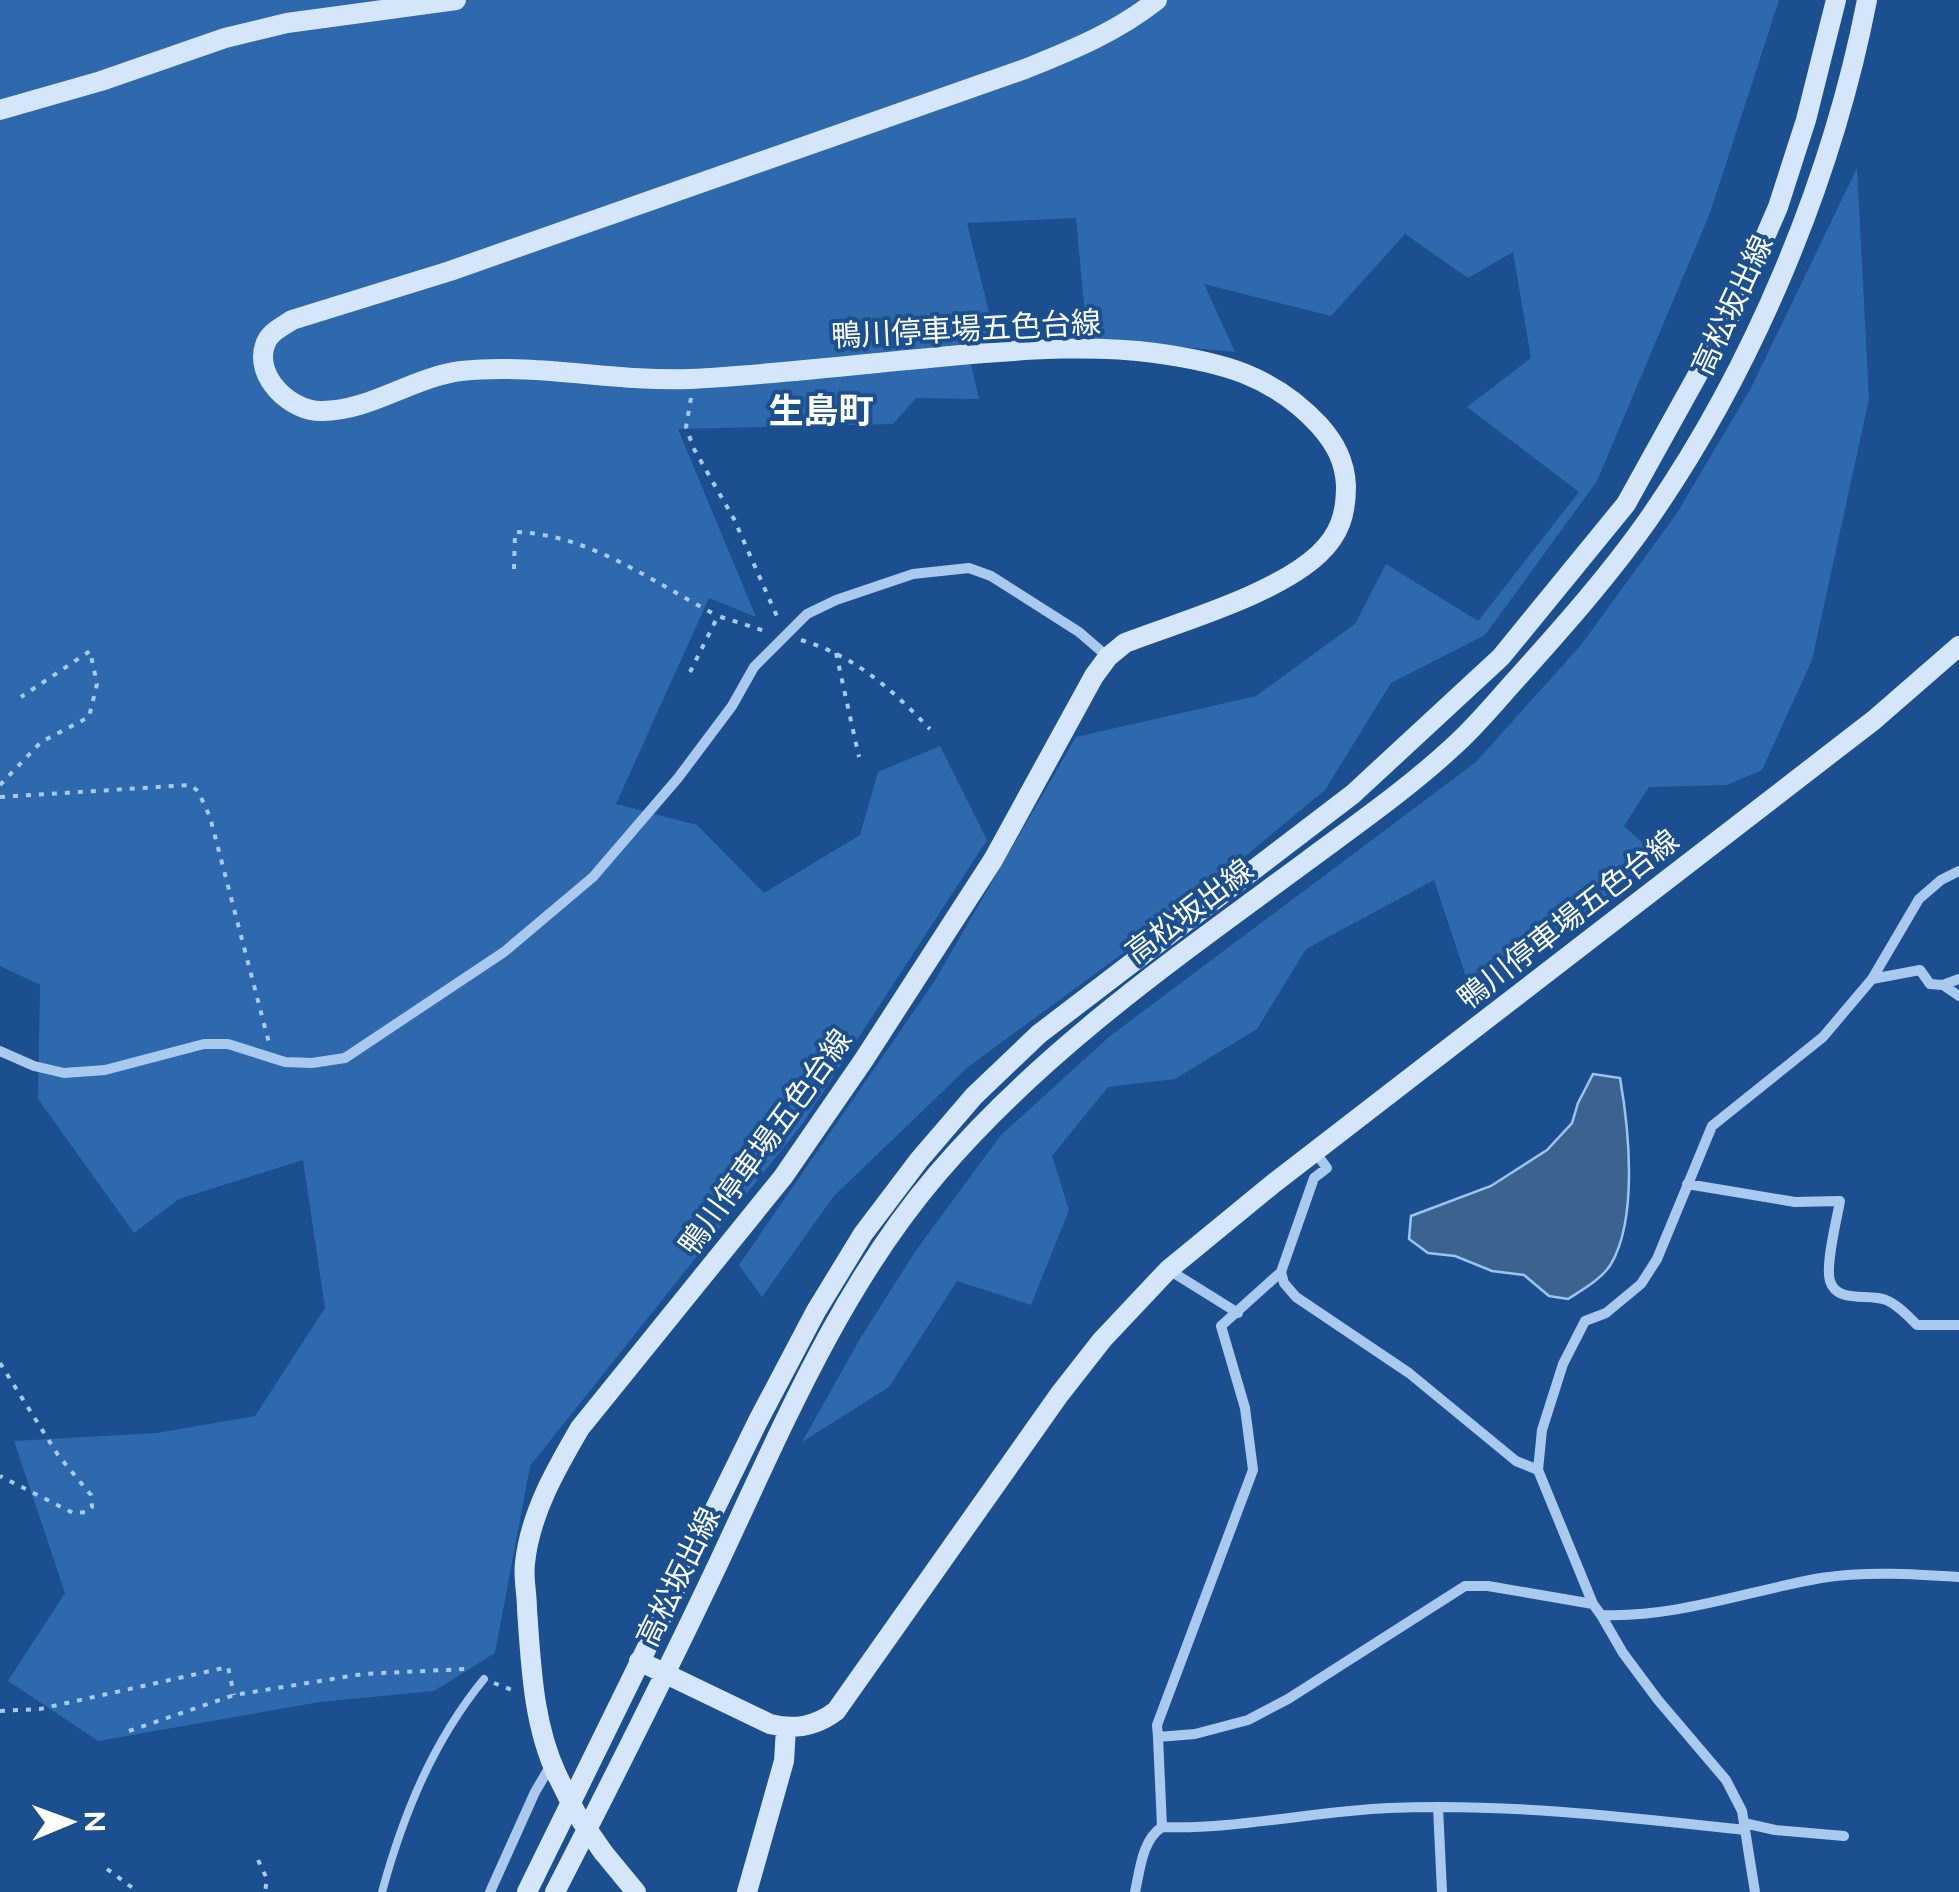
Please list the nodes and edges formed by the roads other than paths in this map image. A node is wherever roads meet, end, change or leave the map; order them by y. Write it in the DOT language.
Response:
graph roads {
  1 [pos="456,0"];
  2 [pos="1157,0"];
  3 [pos="1836,0"];
  4 [pos="1868,0"];
  5 [pos="0,110"];
  6 [pos="1959,646"];
  7 [pos="1108,658"];
  8 [pos="1959,871"];
  9 [pos="1872,979"];
  10 [pos="1959,979"];
  11 [pos="1943,985"];
  12 [pos="1959,996"];
  13 [pos="0,1051"];
  14 [pos="1314,1152"];
  15 [pos="1687,1184"];
  16 [pos="1168,1270"];
  17 [pos="1280,1272"];
  18 [pos="1238,1313"];
  19 [pos="1959,1325"];
  20 [pos="1538,1470"];
  21 [pos="1959,1577"];
  22 [pos="1592,1604"];
  23 [pos="1602,1615"];
  24 [pos="639,1660"];
  25 [pos="665,1674"];
  26 [pos="484,1679"];
  27 [pos="786,1728"];
  28 [pos="1158,1737"];
  29 [pos="554,1769"];
  30 [pos="1438,1807"];
  31 [pos="1162,1826"];
  32 [pos="1744,1826"];
  33 [pos="1844,1836"];
  34 [pos="382,1892"];
  35 [pos="490,1892"];
  36 [pos="527,1892"];
  37 [pos="555,1892"];
  38 [pos="636,1892"];
  39 [pos="747,1892"];
  40 [pos="1135,1892"];
  41 [pos="1442,1892"];
  42 [pos="1755,1892"];
  1 -- 5 [label="main road"];
  2 -- 7 [label="main road, 鴨川停車場五色台線"];
  3 -- 24 [label="main road, 高松坂出線"];
  4 -- 25 [label="main road, 高松坂出線"];
  6 -- 14 [label="main road, 鴨川停車場五色台線"];
  7 -- 13 [label="street"];
  7 -- 29 [label="main road, 鴨川停車場五色台線"];
  8 -- 9 [label="street"];
  9 -- 11 [label="street"];
  9 -- 15 [label="street"];
  10 -- 11 [label="street"];
  11 -- 12 [label="street"];
  14 -- 16 [label="main road, 鴨川停車場五色台線"];
  14 -- 17 [label="street"];
  15 -- 19 [label="street"];
  15 -- 20 [label="street"];
  16 -- 18 [label="street"];
  16 -- 27 [label="main road, 鴨川停車場五色台線"];
  17 -- 18 [label="street"];
  17 -- 20 [label="street"];
  18 -- 28 [label="street"];
  20 -- 22 [label="street"];
  21 -- 23 [label="street"];
  22 -- 23 [label="street"];
  22 -- 28 [label="street"];
  23 -- 32 [label="street"];
  24 -- 25 [label="main road"];
  24 -- 36 [label="main road, 高松坂出線"];
  25 -- 27 [label="main road"];
  25 -- 37 [label="main road, 高松坂出線"];
  26 -- 34 [label="lane"];
  27 -- 39 [label="main road"];
  28 -- 31 [label="street"];
  29 -- 35 [label="street"];
  29 -- 38 [label="main road, 鴨川停車場五色台線, bridge"];
  30 -- 31 [label="street"];
  30 -- 32 [label="street"];
  30 -- 41 [label="street"];
  31 -- 40 [label="street"];
  32 -- 33 [label="street"];
  32 -- 42 [label="street"];
}
